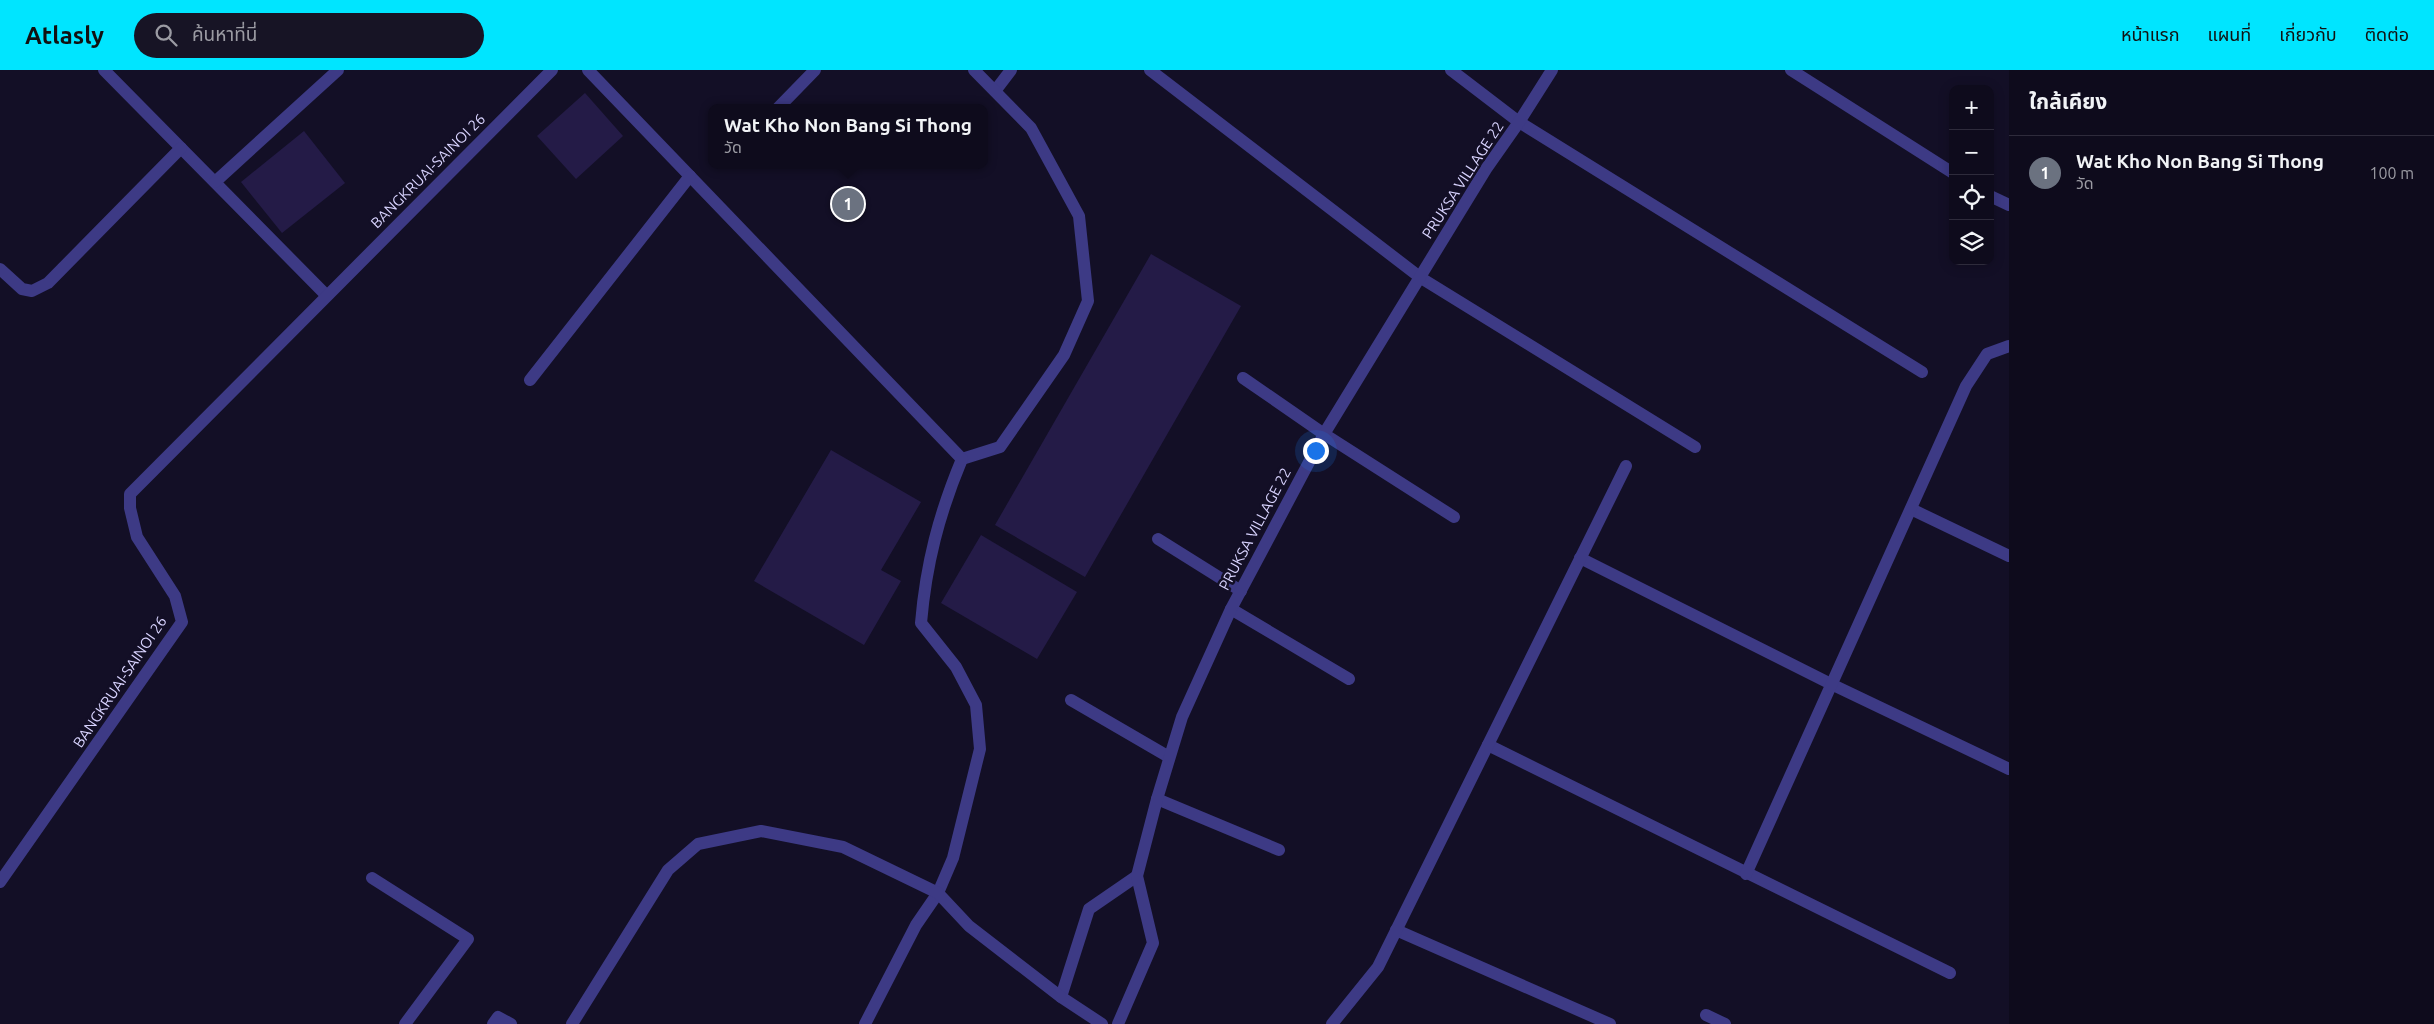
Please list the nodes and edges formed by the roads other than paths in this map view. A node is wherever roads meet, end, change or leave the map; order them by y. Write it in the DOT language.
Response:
graph roads {
  1 [pos="104,70"];
  2 [pos="338,70"];
  3 [pos="552,70"];
  4 [pos="588,70"];
  5 [pos="815,70"];
  6 [pos="974,70"];
  7 [pos="1011,70"];
  8 [pos="1150,70"];
  9 [pos="1451,70"];
  10 [pos="1552,70"];
  11 [pos="1791,70"];
  12 [pos="995,91"];
  13 [pos="782,104"];
  14 [pos="1520,122"];
  15 [pos="181,148"];
  16 [pos="1949,170"];
  17 [pos="690,176"];
  18 [pos="215,182"];
  19 [pos="1994,198"];
  20 [pos="2009,205"];
  21 [pos="0,269"];
  22 [pos="1421,278"];
  23 [pos="326,295"];
  24 [pos="2009,346"];
  25 [pos="1922,372"];
  26 [pos="1243,378"];
  27 [pos="530,380"];
  28 [pos="1324,434"];
  29 [pos="1695,447"];
  30 [pos="962,459"];
  31 [pos="1626,466"];
  32 [pos="1910,509"];
  33 [pos="1454,517"];
  34 [pos="1158,539"];
  35 [pos="2009,556"];
  36 [pos="1580,558"];
  37 [pos="1241,591"];
  38 [pos="1231,609"];
  39 [pos="1349,679"];
  40 [pos="1831,684"];
  41 [pos="1071,700"];
  42 [pos="1488,745"];
  43 [pos="1169,757"];
  44 [pos="2009,769"];
  45 [pos="1156,800"];
  46 [pos="1279,850"];
  47 [pos="1746,874"];
  48 [pos="1136,876"];
  49 [pos="372,878"];
  50 [pos="0,882"];
  51 [pos="938,893"];
  52 [pos="1396,930"];
  53 [pos="1950,973"];
  54 [pos="1061,996"];
  55 [pos="1706,1015"];
  56 [pos="405,1024"];
  57 [pos="493,1024"];
  58 [pos="511,1024"];
  59 [pos="572,1024"];
  60 [pos="864,1024"];
  61 [pos="1102,1024"];
  62 [pos="1118,1024"];
  63 [pos="1332,1024"];
  64 [pos="1610,1024"];
  65 [pos="1725,1024"];
  1 -- 15 [label="street"];
  2 -- 18 [label="street"];
  3 -- 23 [label="street, BANGKRUAI-SAINOI 26"];
  4 -- 17 [label="street"];
  5 -- 13 [label="street"];
  6 -- 12 [label="street"];
  7 -- 12 [label="street"];
  8 -- 22 [label="street"];
  9 -- 14 [label="street"];
  10 -- 14 [label="street, PRUKSA VILLAGE 22"];
  11 -- 16 [label="street"];
  12 -- 30 [label="street"];
  14 -- 22 [label="street, PRUKSA VILLAGE 22"];
  14 -- 25 [label="street"];
  15 -- 18 [label="street"];
  15 -- 21 [label="street"];
  17 -- 27 [label="street"];
  17 -- 30 [label="street"];
  18 -- 23 [label="street"];
  19 -- 20 [label="street"];
  22 -- 28 [label="street, PRUKSA VILLAGE 22"];
  22 -- 29 [label="street"];
  23 -- 50 [label="street, BANGKRUAI-SAINOI 26"];
  24 -- 32 [label="street"];
  26 -- 28 [label="street"];
  28 -- 33 [label="street"];
  28 -- 37 [label="street, PRUKSA VILLAGE 22"];
  30 -- 51 [label="street"];
  31 -- 36 [label="street"];
  32 -- 35 [label="street"];
  32 -- 40 [label="street"];
  34 -- 37 [label="street"];
  36 -- 40 [label="street"];
  36 -- 42 [label="street"];
  37 -- 38 [label="street, PRUKSA VILLAGE 22"];
  38 -- 39 [label="street"];
  38 -- 43 [label="street, PRUKSA VILLAGE 22"];
  40 -- 44 [label="street"];
  40 -- 47 [label="street"];
  41 -- 43 [label="street"];
  42 -- 47 [label="street"];
  42 -- 52 [label="street"];
  43 -- 45 [label="street, PRUKSA VILLAGE 22"];
  45 -- 46 [label="street"];
  45 -- 48 [label="street, PRUKSA VILLAGE 22"];
  47 -- 53 [label="street"];
  48 -- 54 [label="street"];
  48 -- 62 [label="street"];
  49 -- 56 [label="street"];
  51 -- 54 [label="street"];
  51 -- 59 [label="street"];
  51 -- 60 [label="street"];
  52 -- 63 [label="street"];
  52 -- 64 [label="street"];
  54 -- 61 [label="street"];
  55 -- 65 [label="street"];
  57 -- 58 [label="street"];
}
